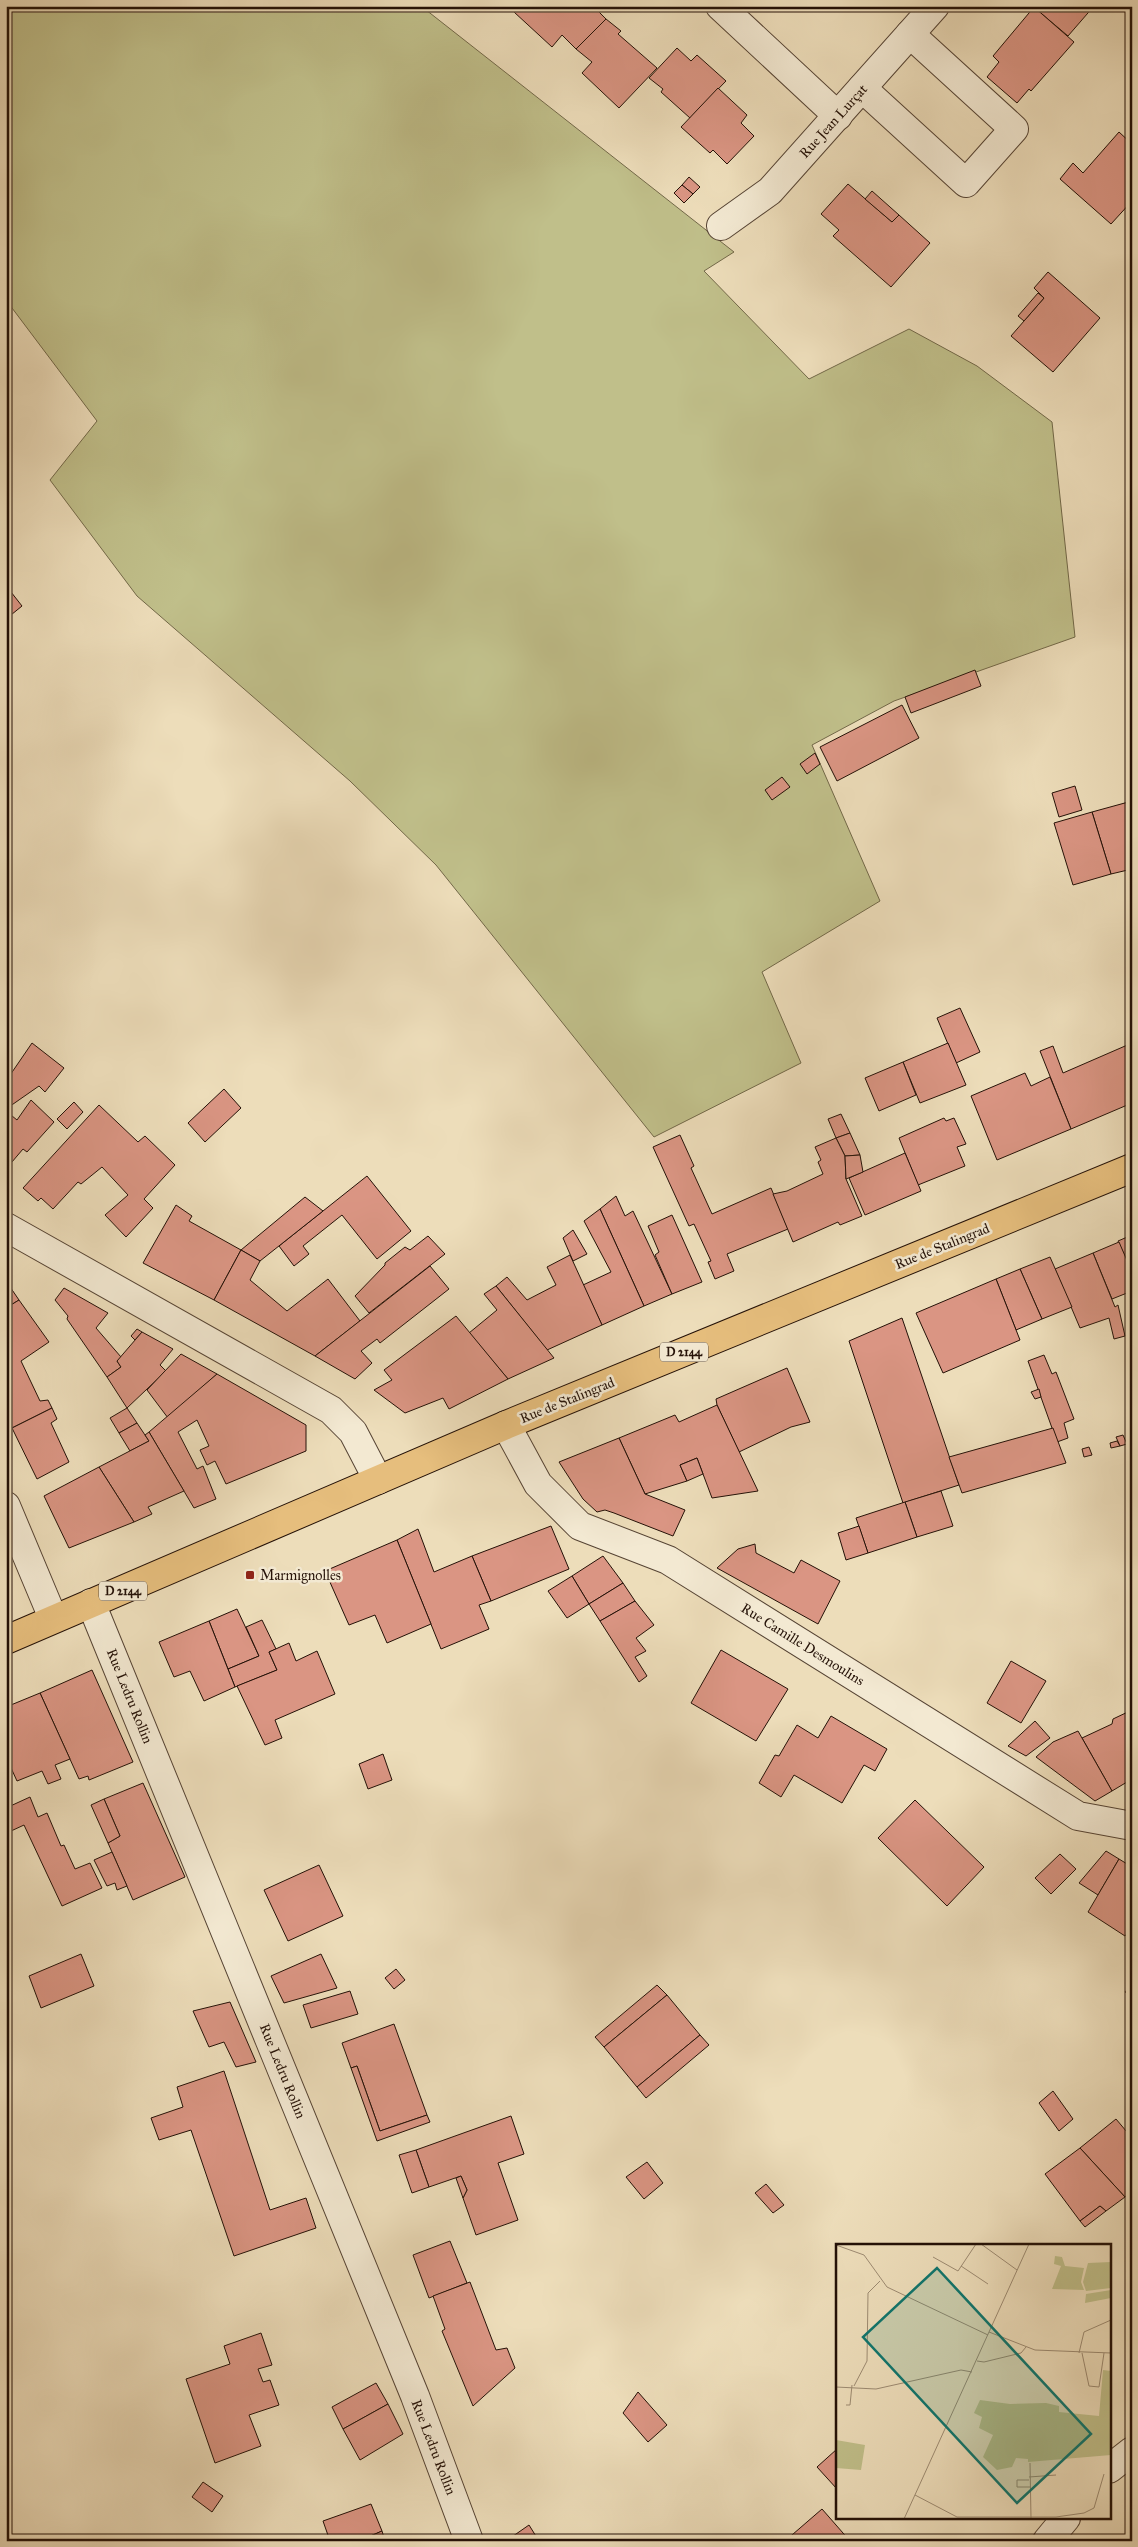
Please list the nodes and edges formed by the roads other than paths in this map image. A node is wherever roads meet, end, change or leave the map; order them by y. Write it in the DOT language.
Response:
graph roads {
  1 [pos="720,6"];
  2 [pos="935,6"];
  3 [pos="910,34"];
  4 [pos="862,88"];
  5 [pos="838,116"];
  6 [pos="721,226"];
  7 [pos="1132,1168"];
  8 [pos="6,1226"];
  9 [pos="506,1426"];
  10 [pos="378,1480"];
  11 [pos="6,1506"];
  12 [pos="91,1604"];
  13 [pos="54,1618"];
  14 [pos="6,1640"];
  15 [pos="1132,1826"];
  16 [pos="1132,2450"];
  17 [pos="1110,2468"];
  18 [pos="1064,2520"];
  19 [pos="469,2541"];
  20 [pos="1047,2541"];
  1 -- 5 [label="street"];
  2 -- 3 [label="street, Rue Jean Lurçat"];
  3 -- 4 [label="street, Rue Jean Lurçat"];
  3 -- 4 [label="street"];
  4 -- 5 [label="street, Rue Jean Lurçat"];
  5 -- 6 [label="street, Rue Jean Lurçat"];
  7 -- 9 [label="main road, Rue de Stalingrad / D 2144"];
  8 -- 10 [label="street"];
  9 -- 10 [label="main road, Rue de Stalingrad / D 2144"];
  9 -- 15 [label="street, Rue Camille Desmoulins"];
  10 -- 12 [label="main road, Rue de Stalingrad / D 2144"];
  11 -- 13 [label="street"];
  12 -- 13 [label="main road, Rue de Stalingrad / D 2144"];
  12 -- 19 [label="street, Rue Ledru Rollin"];
  13 -- 14 [label="main road, Rue de Stalingrad / D 2144"];
  16 -- 17 [label="street"];
  18 -- 20 [label="street"];
}
